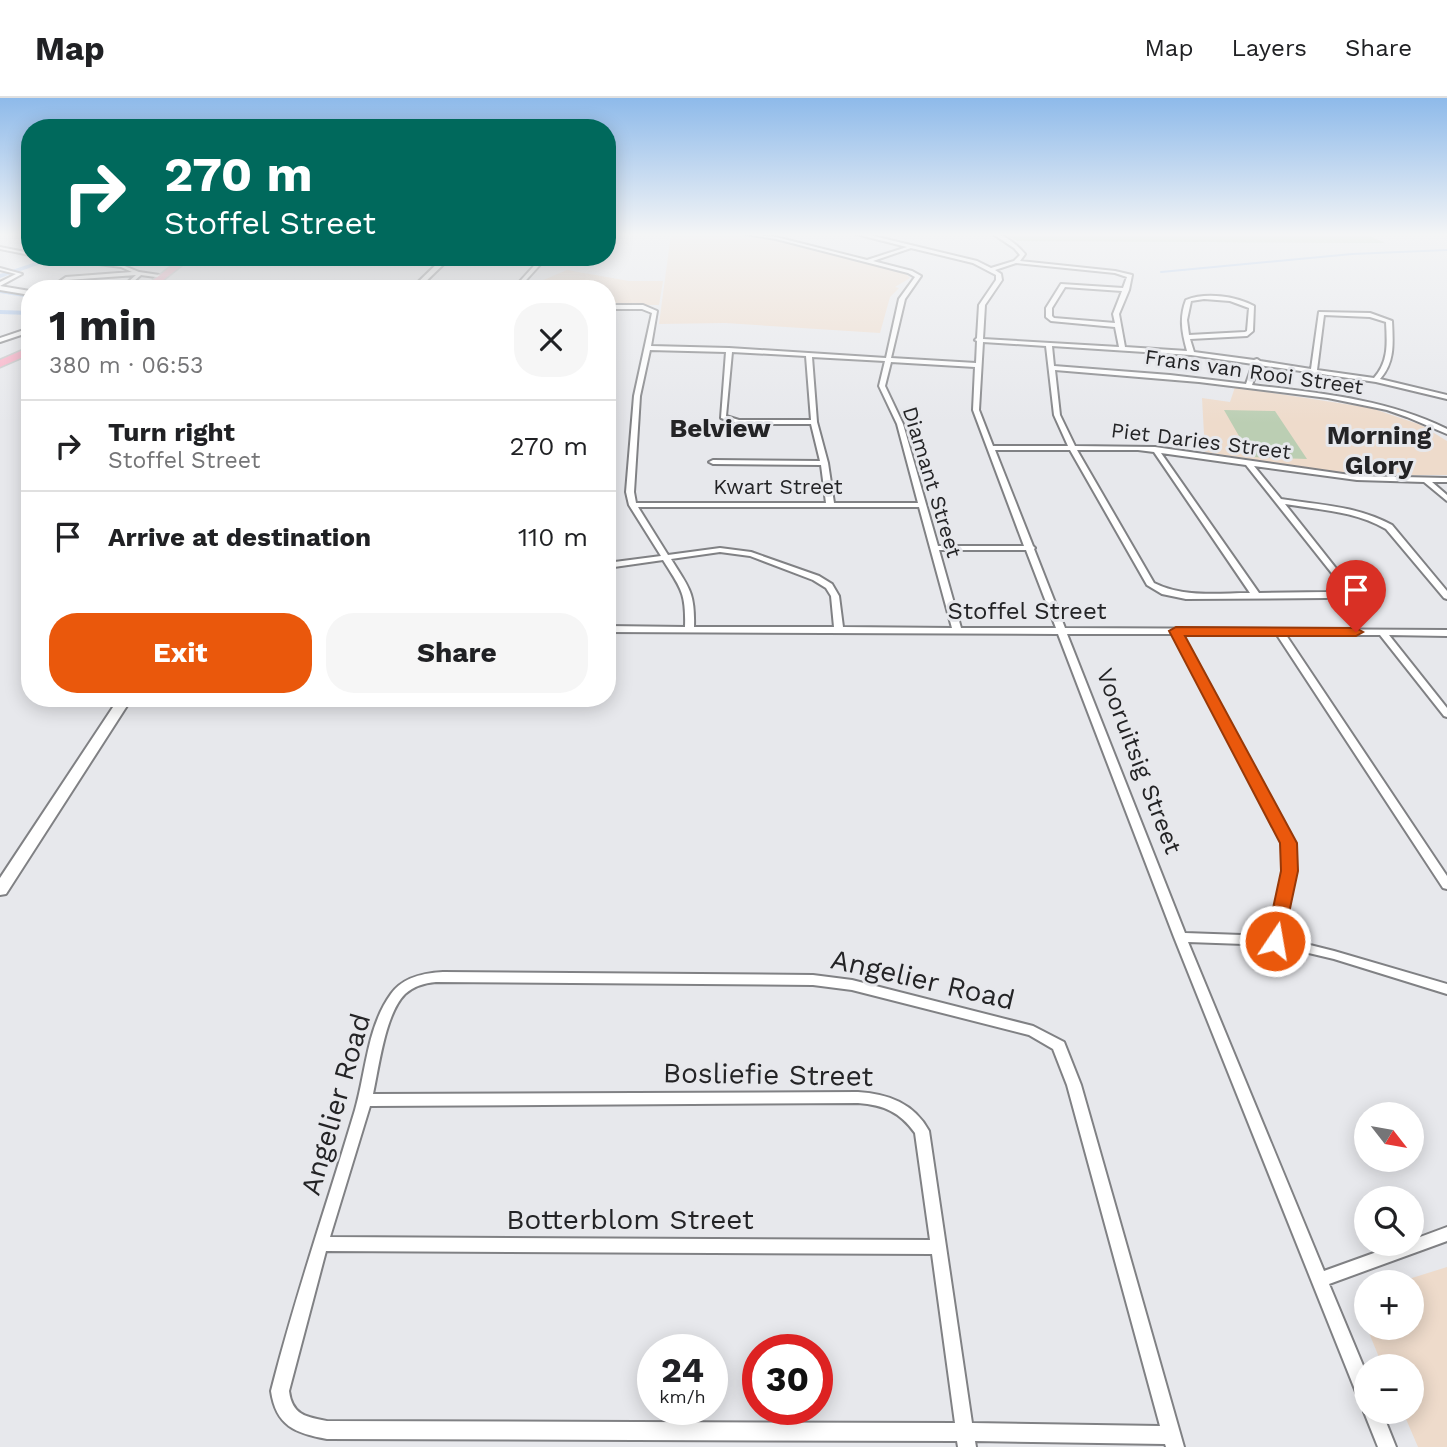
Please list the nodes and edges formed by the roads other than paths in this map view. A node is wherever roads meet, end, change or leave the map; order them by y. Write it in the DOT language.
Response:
graph roads {
  1 [pos="903,297"];
  2 [pos="987,297"];
  3 [pos="1056,297"];
  4 [pos="1123,297"];
  5 [pos="616,307"];
  6 [pos="1117,326"];
  7 [pos="21,333"];
  8 [pos="1186,337"];
  9 [pos="0,340"];
  10 [pos="978,340"];
  11 [pos="1049,345"];
  12 [pos="647,348"];
  13 [pos="1122,349"];
  14 [pos="729,350"];
  15 [pos="1191,353"];
  16 [pos="21,354"];
  17 [pos="809,354"];
  18 [pos="886,359"];
  19 [pos="1257,362"];
  20 [pos="0,363"];
  21 [pos="977,365"];
  22 [pos="1052,368"];
  23 [pos="1314,370"];
  24 [pos="1376,380"];
  25 [pos="1249,385"];
  26 [pos="1447,397"];
  27 [pos="814,422"];
  28 [pos="1447,432"];
  29 [pos="1072,447"];
  30 [pos="992,448"];
  31 [pos="1155,449"];
  32 [pos="713,462"];
  33 [pos="824,463"];
  34 [pos="1249,464"];
  35 [pos="1426,480"];
  36 [pos="1447,480"];
  37 [pos="1447,499"];
  38 [pos="1278,501"];
  39 [pos="633,505"];
  40 [pos="830,505"];
  41 [pos="923,505"];
  42 [pos="934,548"];
  43 [pos="1031,548"];
  44 [pos="666,558"];
  45 [pos="616,565"];
  46 [pos="1256,595"];
  47 [pos="1447,596"];
  48 [pos="616,629"];
  49 [pos="689,629"];
  50 [pos="839,630"];
  51 [pos="957,630"];
  52 [pos="1064,631"];
  53 [pos="1176,631"];
  54 [pos="1280,632"];
  55 [pos="1382,632"];
  56 [pos="1447,633"];
  57 [pos="121,707"];
  58 [pos="1447,714"];
  59 [pos="1447,885"];
  60 [pos="0,890"];
  61 [pos="1180,937"];
  62 [pos="1275,941"];
  63 [pos="1447,988"];
  64 [pos="365,1100"];
  65 [pos="1447,1234"];
  66 [pos="321,1244"];
  67 [pos="938,1247"];
  68 [pos="1321,1280"];
  69 [pos="1354,1363"];
  70 [pos="1378,1424"];
  71 [pos="966,1439"];
  72 [pos="1173,1441"];
  73 [pos="1387,1447"];
  1 -- 18 [label="street, Diamant Street"];
  2 -- 10 [label="street, Vooruitsig Street"];
  3 -- 6 [label="street"];
  4 -- 6 [label="street"];
  5 -- 12 [label="street"];
  6 -- 13 [label="street"];
  7 -- 9 [label="street"];
  8 -- 8 [label="street"];
  8 -- 15 [label="street"];
  10 -- 11 [label="street"];
  10 -- 21 [label="street, Vooruitsig Street"];
  11 -- 13 [label="street"];
  11 -- 22 [label="street"];
  12 -- 14 [label="street"];
  12 -- 39 [label="street"];
  13 -- 15 [label="street"];
  14 -- 17 [label="street"];
  14 -- 27 [label="street"];
  15 -- 19 [label="street"];
  16 -- 20 [label="highway"];
  17 -- 18 [label="street"];
  17 -- 27 [label="street"];
  18 -- 21 [label="street"];
  18 -- 41 [label="street, Diamant Street"];
  19 -- 23 [label="street"];
  19 -- 25 [label="street"];
  21 -- 30 [label="street, Vooruitsig Street"];
  22 -- 25 [label="street, Frans van Rooi Street"];
  22 -- 29 [label="street"];
  23 -- 24 [label="street"];
  23 -- 24 [label="street"];
  24 -- 26 [label="street"];
  25 -- 28 [label="street, Frans van Rooi Street"];
  27 -- 33 [label="street"];
  29 -- 30 [label="street, Piet Daries Street"];
  29 -- 31 [label="street, Piet Daries Street"];
  29 -- 46 [label="street"];
  30 -- 43 [label="street, Vooruitsig Street"];
  31 -- 34 [label="street, Piet Daries Street"];
  31 -- 46 [label="street"];
  32 -- 33 [label="street"];
  33 -- 40 [label="street"];
  34 -- 35 [label="street, Piet Daries Street"];
  34 -- 38 [label="street"];
  35 -- 36 [label="street, Piet Daries Street"];
  35 -- 37 [label="street"];
  38 -- 46 [label="street"];
  38 -- 47 [label="street"];
  39 -- 40 [label="street, Kwart Street"];
  39 -- 44 [label="street"];
  40 -- 41 [label="street, Kwart Street"];
  41 -- 42 [label="street, Diamant Street"];
  42 -- 43 [label="street"];
  42 -- 51 [label="street, Diamant Street"];
  43 -- 52 [label="street, Vooruitsig Street"];
  44 -- 45 [label="street"];
  44 -- 49 [label="street"];
  44 -- 50 [label="street"];
  48 -- 49 [label="street, Stoffel Street"];
  49 -- 50 [label="street, Stoffel Street"];
  50 -- 51 [label="street, Stoffel Street"];
  51 -- 52 [label="street, Stoffel Street"];
  52 -- 53 [label="street, Stoffel Street"];
  52 -- 61 [label="street, Vooruitsig Street"];
  53 -- 54 [label="street, Stoffel Street"];
  53 -- 62 [label="street"];
  54 -- 55 [label="street, Stoffel Street"];
  54 -- 59 [label="street"];
  55 -- 56 [label="street, Stoffel Street"];
  55 -- 58 [label="street"];
  57 -- 60 [label="street"];
  61 -- 62 [label="street"];
  61 -- 68 [label="street, Vooruitsig Street"];
  62 -- 63 [label="street"];
  64 -- 66 [label="street, Angelier Road"];
  64 -- 67 [label="street, Bosliefie Street"];
  64 -- 72 [label="street, Angelier Road"];
  65 -- 68 [label="street"];
  66 -- 67 [label="street, Botterblom Street"];
  66 -- 71 [label="street, Angelier Road"];
  67 -- 71 [label="street, Bosliefie Street"];
  68 -- 69 [label="street, Vooruitsig Street"];
  70 -- 73 [label="street"];
  71 -- 72 [label="street, Angelier Road"];
}
